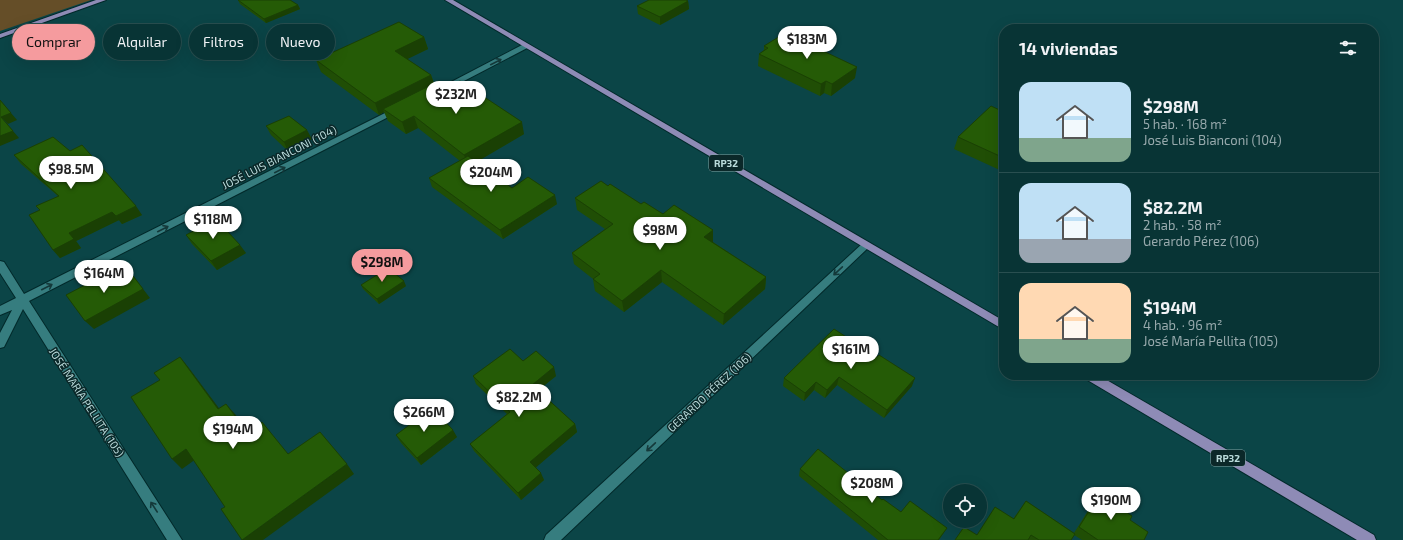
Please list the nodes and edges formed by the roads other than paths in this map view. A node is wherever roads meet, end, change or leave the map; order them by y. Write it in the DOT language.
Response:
graph roads {
  1 [pos="103,0"];
  2 [pos="448,0"];
  3 [pos="0,36"];
  4 [pos="527,46"];
  5 [pos="427,96"];
  6 [pos="406,107"];
  7 [pos="866,245"];
  8 [pos="0,265"];
  9 [pos="22,300"];
  10 [pos="0,311"];
  11 [pos="999,323"];
  12 [pos="0,344"];
  13 [pos="1097,380"];
  14 [pos="175,540"];
  15 [pos="551,540"];
  16 [pos="1369,540"];
  1 -- 3 [label="main road"];
  2 -- 4 [label="main road, RP32"];
  5 -- 4 [label="street, one-way"];
  4 -- 7 [label="main road, RP32"];
  9 -- 6 [label="street, JOSÉ LUIS BIANCONI (104), one-way"];
  7 -- 11 [label="main road, RP32"];
  7 -- 15 [label="street, GERARDO PÉREZ (106), one-way"];
  8 -- 9 [label="street, JOSÉ MARÍA PELLITA (105)"];
  9 -- 10 [label="street, JOSÉ LUIS BIANCONI (104)"];
  9 -- 12 [label="street"];
  14 -- 9 [label="street, JOSÉ MARÍA PELLITA (105), one-way"];
  13 -- 16 [label="main road, RP32"];
}
